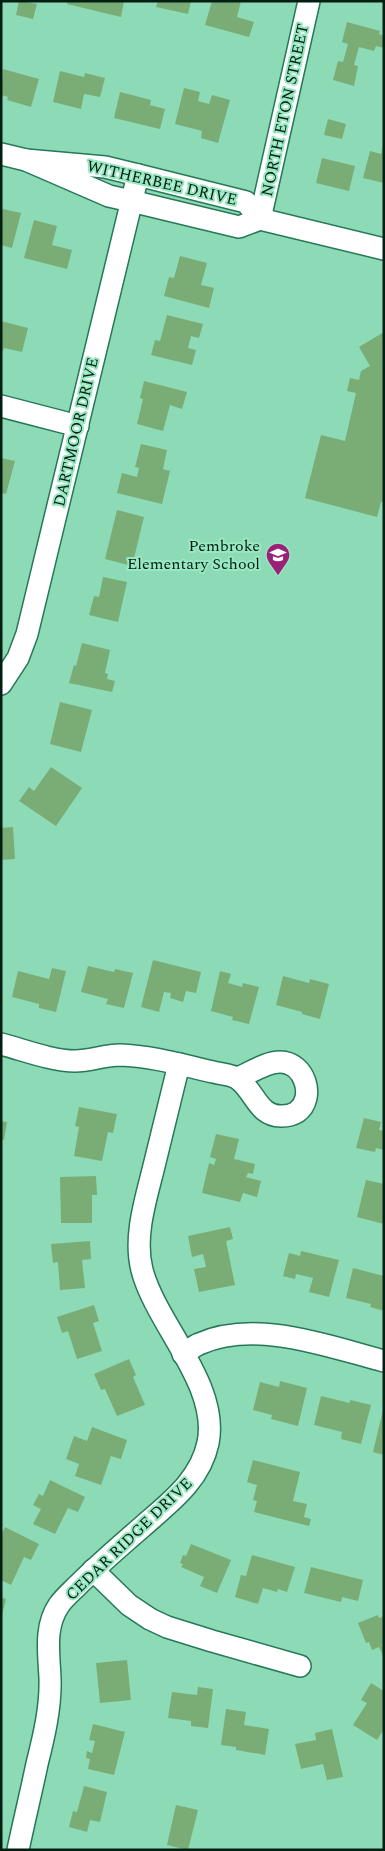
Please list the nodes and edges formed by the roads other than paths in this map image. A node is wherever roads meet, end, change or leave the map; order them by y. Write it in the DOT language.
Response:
graph roads {
  1 [pos="308,1"];
  2 [pos="1,154"];
  3 [pos="26,160"];
  4 [pos="138,175"];
  5 [pos="131,202"];
  6 [pos="260,219"];
  7 [pos="384,249"];
  8 [pos="1,406"];
  9 [pos="78,426"];
  10 [pos="1,684"];
  11 [pos="1,1044"];
  12 [pos="179,1064"];
  13 [pos="238,1078"];
  14 [pos="183,1354"];
  15 [pos="384,1360"];
  16 [pos="93,1570"];
  17 [pos="300,1666"];
  18 [pos="18,1850"];
  1 -- 6 [label="street, NORTH ETON STREET"];
  2 -- 3 [label="street, WITHERBEE DRIVE"];
  3 -- 4 [label="street, WITHERBEE DRIVE"];
  3 -- 5 [label="street, WITHERBEE DRIVE"];
  4 -- 5 [label="street, DARTMOOR DRIVE"];
  4 -- 6 [label="street, WITHERBEE DRIVE"];
  5 -- 6 [label="street, WITHERBEE DRIVE"];
  5 -- 9 [label="street, DARTMOOR DRIVE"];
  6 -- 7 [label="street"];
  8 -- 9 [label="street"];
  9 -- 10 [label="street, DARTMOOR DRIVE"];
  11 -- 12 [label="street"];
  12 -- 13 [label="street"];
  12 -- 14 [label="street, CEDAR RIDGE DRIVE"];
  14 -- 15 [label="street"];
  14 -- 16 [label="street, CEDAR RIDGE DRIVE"];
  16 -- 17 [label="street"];
  16 -- 18 [label="street, CEDAR RIDGE DRIVE"];
}
